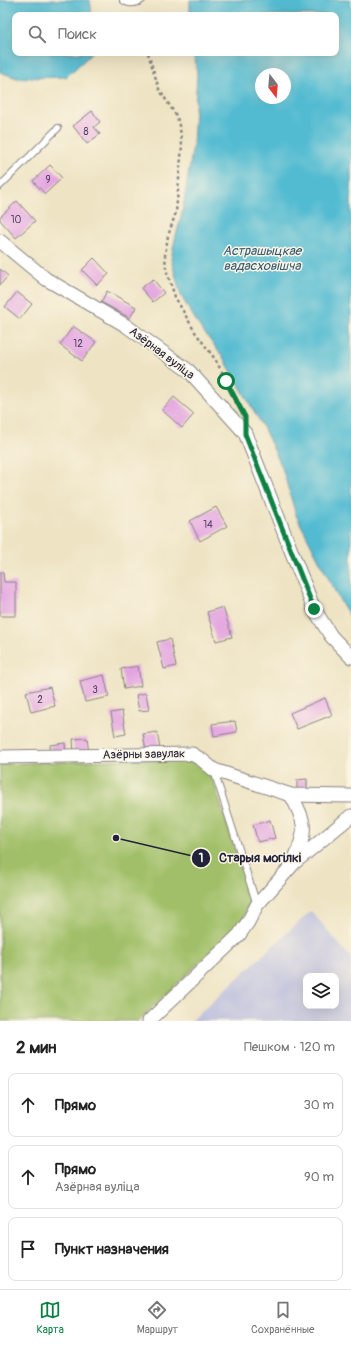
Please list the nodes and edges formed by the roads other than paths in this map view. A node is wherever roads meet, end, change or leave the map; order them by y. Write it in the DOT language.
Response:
graph roads {
  1 [pos="123,0"];
  2 [pos="142,0"];
  3 [pos="58,128"];
  4 [pos="0,186"];
  5 [pos="0,241"];
  6 [pos="351,657"];
  7 [pos="0,757"];
  8 [pos="214,770"];
  9 [pos="291,795"];
  10 [pos="351,796"];
  11 [pos="351,816"];
  12 [pos="294,863"];
  13 [pos="257,905"];
  14 [pos="149,1021"];
  1 -- 2 [label="lane"];
  3 -- 4 [label="lane"];
  5 -- 6 [label="street, Азёрная вуліца"];
  7 -- 8 [label="street, Азёрны завулак"];
  8 -- 9 [label="street, Азёрны завулак"];
  8 -- 13 [label="lane"];
  9 -- 10 [label="street, Азёрны завулак"];
  9 -- 12 [label="street"];
  11 -- 12 [label="street"];
  12 -- 13 [label="street"];
  13 -- 14 [label="street"];
}
